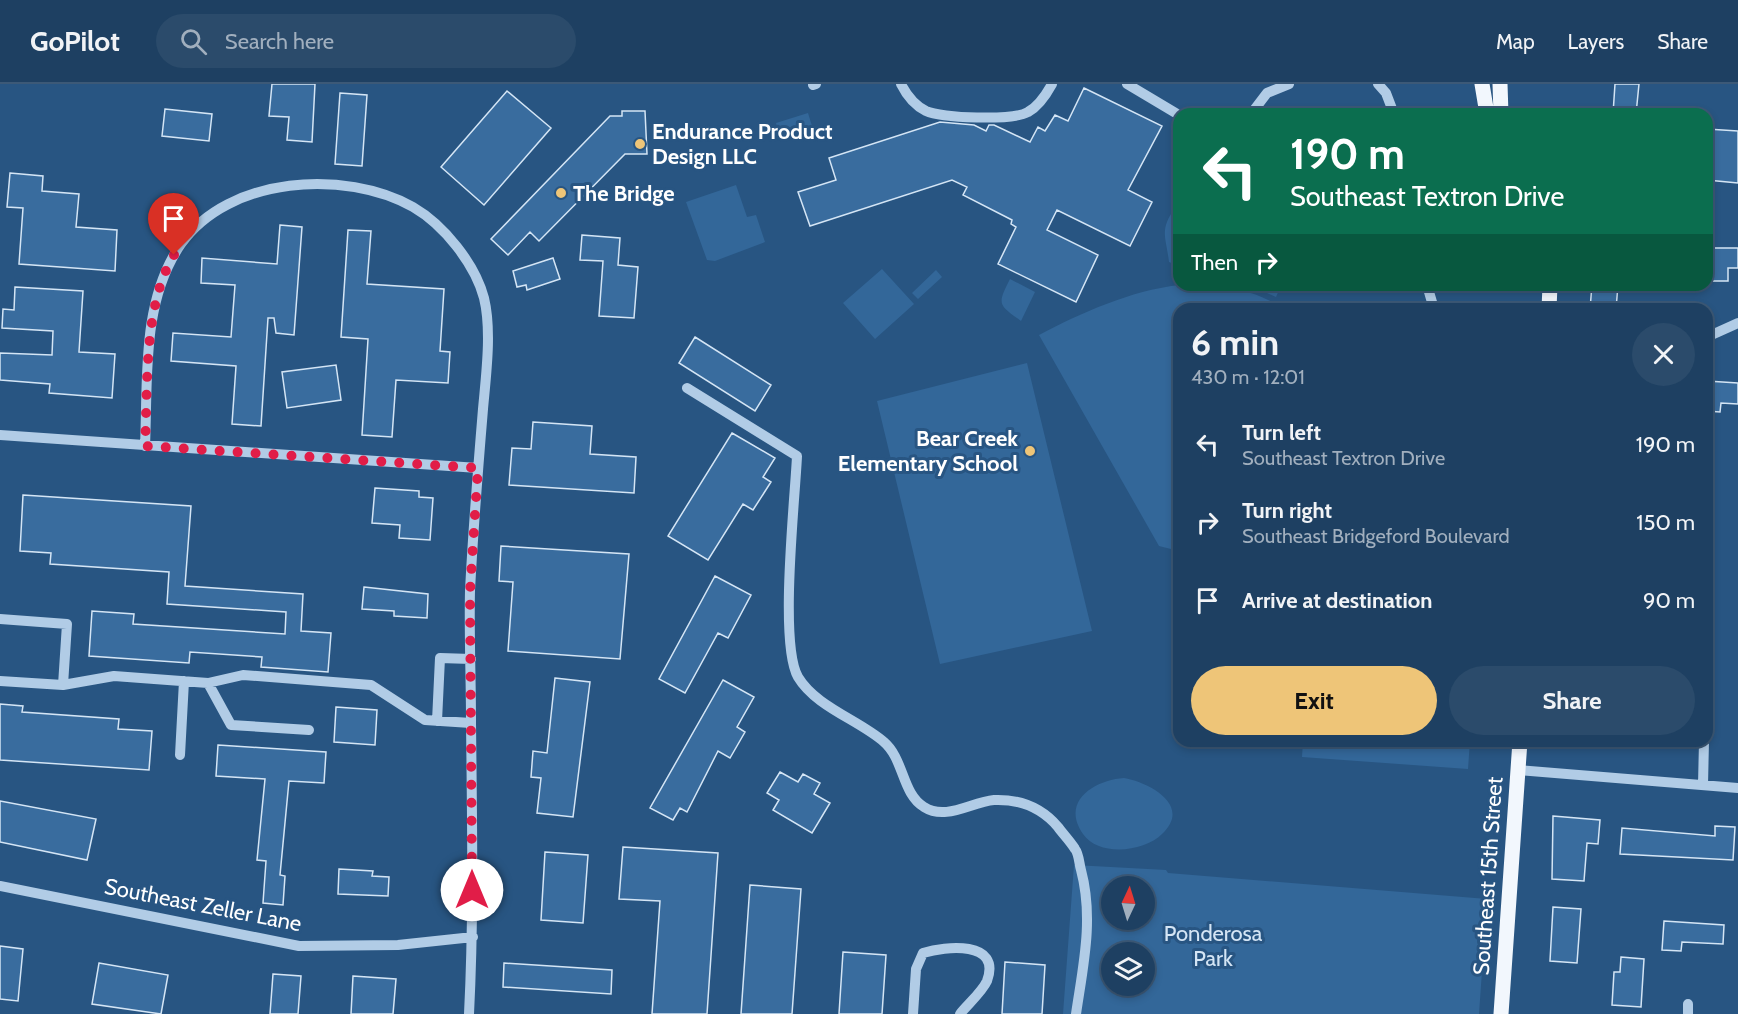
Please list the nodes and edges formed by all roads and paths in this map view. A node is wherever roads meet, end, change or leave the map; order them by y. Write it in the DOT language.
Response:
graph roads {
  1 [pos="901,84"];
  2 [pos="1052,84"];
  3 [pos="1126,84"];
  4 [pos="1289,84"];
  5 [pos="1378,84"];
  6 [pos="1482,84"];
  7 [pos="1500,84"];
  8 [pos="1256,108"];
  9 [pos="1392,108"];
  10 [pos="1486,108"];
  11 [pos="1501,108"];
  12 [pos="1173,112"];
  13 [pos="1738,323"];
  14 [pos="1713,335"];
  15 [pos="687,388"];
  16 [pos="0,435"];
  17 [pos="145,446"];
  18 [pos="478,468"];
  19 [pos="0,619"];
  20 [pos="471,659"];
  21 [pos="0,681"];
  22 [pos="184,681"];
  23 [pos="208,683"];
  24 [pos="63,685"];
  25 [pos="437,721"];
  26 [pos="471,723"];
  27 [pos="309,730"];
  28 [pos="1520,747"];
  29 [pos="1704,747"];
  30 [pos="180,755"];
  31 [pos="1518,770"];
  32 [pos="1703,784"];
  33 [pos="1738,788"];
  34 [pos="0,886"];
  35 [pos="472,937"];
  36 [pos="469,1014"];
  37 [pos="914,1014"];
  38 [pos="960,1014"];
  39 [pos="1076,1014"];
  40 [pos="1500,1014"];
  1 -- 2 [label="street"];
  3 -- 12 [label="street"];
  4 -- 8 [label="street"];
  5 -- 9 [label="street"];
  6 -- 10 [label="main road"];
  7 -- 11 [label="main road"];
  13 -- 14 [label="street"];
  15 -- 39 [label="street"];
  16 -- 17 [label="street"];
  17 -- 18 [label="street"];
  17 -- 18 [label="street"];
  18 -- 20 [label="street"];
  19 -- 24 [label="street"];
  20 -- 25 [label="street"];
  20 -- 26 [label="street"];
  21 -- 24 [label="street"];
  22 -- 23 [label="street"];
  22 -- 24 [label="street"];
  22 -- 30 [label="street"];
  23 -- 25 [label="street"];
  23 -- 27 [label="street"];
  25 -- 26 [label="street"];
  26 -- 35 [label="street"];
  28 -- 31 [label="main road, Southeast 15th Street"];
  29 -- 32 [label="street"];
  31 -- 32 [label="street"];
  31 -- 40 [label="main road, Southeast 15th Street"];
  32 -- 33 [label="street"];
  34 -- 35 [label="street, Southeast Zeller Lane"];
  35 -- 36 [label="street"];
  37 -- 38 [label="street"];
}
